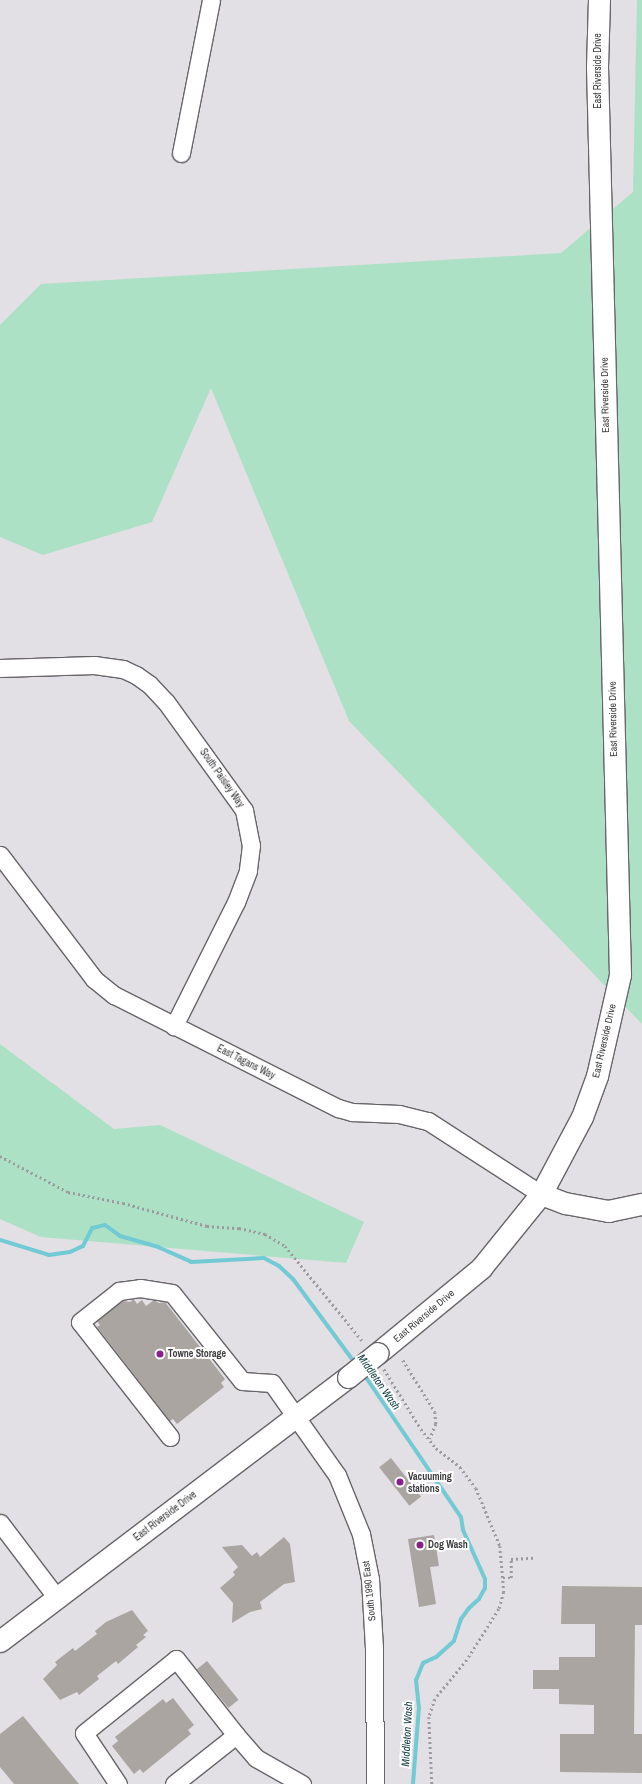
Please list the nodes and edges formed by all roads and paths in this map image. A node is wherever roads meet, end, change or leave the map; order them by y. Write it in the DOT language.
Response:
graph roads {
  1 [pos="211,0"];
  2 [pos="599,0"];
  3 [pos="181,153"];
  4 [pos="0,668"];
  5 [pos="0,855"];
  6 [pos="174,1026"];
  7 [pos="541,1194"];
  8 [pos="642,1204"];
  9 [pos="403,1360"];
  10 [pos="297,1416"];
  11 [pos="170,1437"];
  12 [pos="430,1439"];
  13 [pos="0,1523"];
  14 [pos="534,1558"];
  15 [pos="503,1578"];
  16 [pos="57,1598"];
  17 [pos="0,1641"];
  18 [pos="236,1735"];
  19 [pos="118,1784"];
  20 [pos="174,1784"];
  21 [pos="302,1784"];
  22 [pos="375,1784"];
  1 -- 3 [label="street"];
  2 -- 7 [label="main road, East Riverside Drive"];
  4 -- 6 [label="street, South Paisley Way"];
  5 -- 6 [label="street, East Tagans Way"];
  6 -- 7 [label="street, East Tagans Way"];
  7 -- 8 [label="main road"];
  7 -- 10 [label="main road, East Riverside Drive, bridge"];
  9 -- 12 [label="path"];
  10 -- 11 [label="street, South 1990 East"];
  10 -- 16 [label="main road, East Riverside Drive"];
  10 -- 22 [label="street, South 1990 East"];
  13 -- 16 [label="street"];
  14 -- 15 [label="path"];
  16 -- 17 [label="main road, East Riverside Drive"];
  18 -- 19 [label="street"];
  18 -- 20 [label="street"];
  18 -- 21 [label="street"];
}
